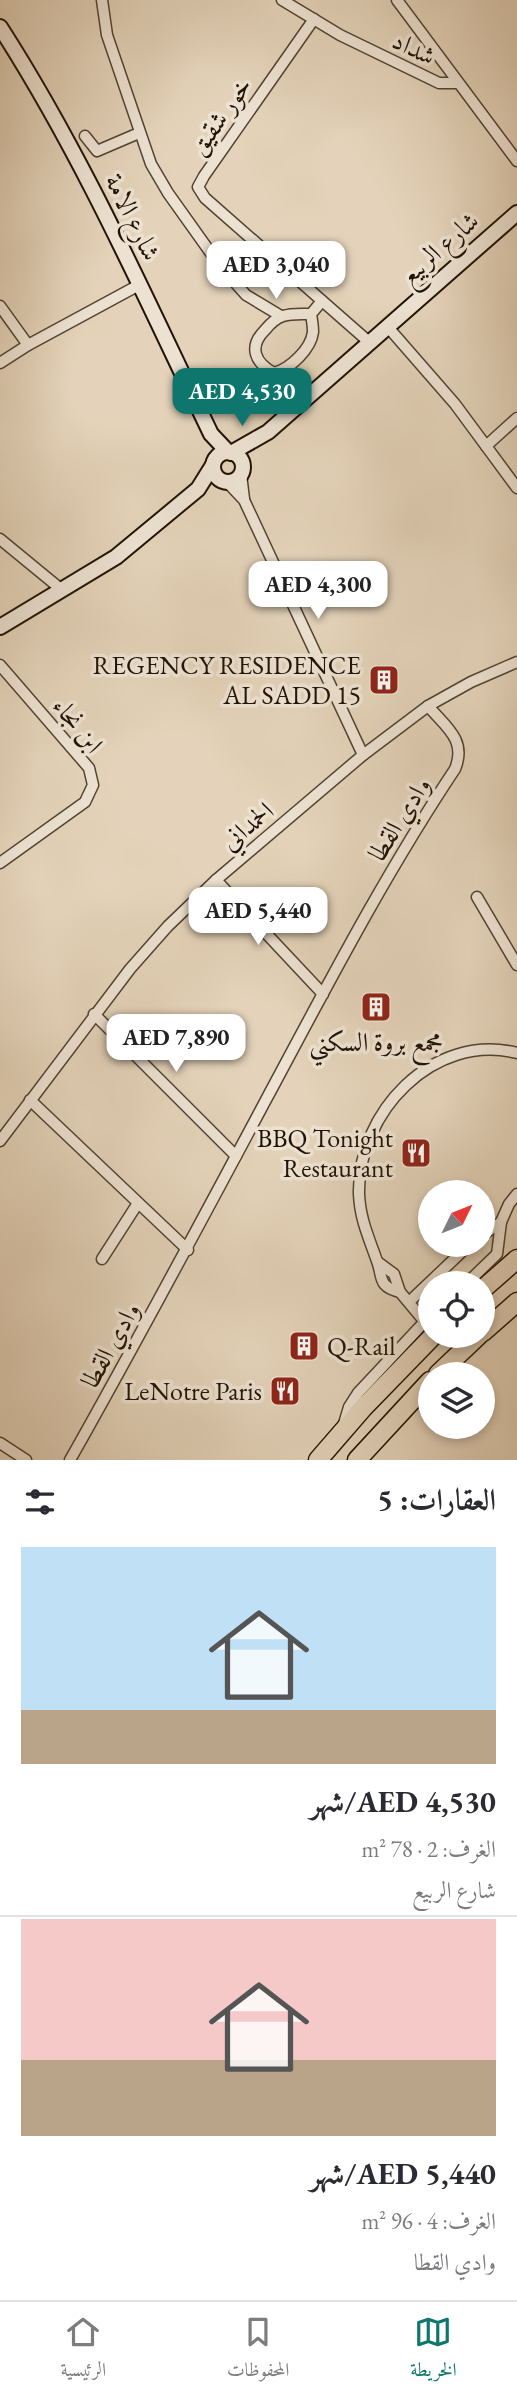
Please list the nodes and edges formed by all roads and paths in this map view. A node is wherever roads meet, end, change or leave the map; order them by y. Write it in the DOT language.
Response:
graph roads {
  1 [pos="102,0"];
  2 [pos="282,0"];
  3 [pos="397,0"];
  4 [pos="314,19"];
  5 [pos="0,27"];
  6 [pos="458,83"];
  7 [pos="139,133"];
  8 [pos="85,136"];
  9 [pos="517,161"];
  10 [pos="517,213"];
  11 [pos="139,285"];
  12 [pos="322,300"];
  13 [pos="0,306"];
  14 [pos="311,314"];
  15 [pos="281,316"];
  16 [pos="387,326"];
  17 [pos="369,342"];
  18 [pos="28,345"];
  19 [pos="0,363"];
  20 [pos="517,418"];
  21 [pos="268,432"];
  22 [pos="211,434"];
  23 [pos="486,446"];
  24 [pos="230,453"];
  25 [pos="213,464"];
  26 [pos="242,470"];
  27 [pos="225,482"];
  28 [pos="517,488"];
  29 [pos="198,489"];
  30 [pos="244,500"];
  31 [pos="0,539"];
  32 [pos="62,590"];
  33 [pos="0,627"];
  34 [pos="517,662"];
  35 [pos="0,665"];
  36 [pos="428,706"];
  37 [pos="363,755"];
  38 [pos="0,863"];
  39 [pos="216,880"];
  40 [pos="477,897"];
  41 [pos="517,965"];
  42 [pos="323,994"];
  43 [pos="94,1014"];
  44 [pos="517,1053"];
  45 [pos="30,1100"];
  46 [pos="0,1141"];
  47 [pos="236,1156"];
  48 [pos="517,1194"];
  49 [pos="138,1203"];
  50 [pos="501,1222"];
  51 [pos="495,1226"];
  52 [pos="188,1250"];
  53 [pos="456,1257"];
  54 [pos="102,1259"];
  55 [pos="517,1259"];
  56 [pos="480,1271"];
  57 [pos="495,1278"];
  58 [pos="409,1302"];
  59 [pos="517,1302"];
  60 [pos="418,1311"];
  61 [pos="495,1322"];
  62 [pos="418,1339"];
  63 [pos="466,1348"];
  64 [pos="451,1362"];
  65 [pos="418,1394"];
  66 [pos="0,1443"];
  67 [pos="26,1460"];
  68 [pos="70,1460"];
  69 [pos="318,1460"];
  70 [pos="357,1460"];
  1 -- 7 [label="street"];
  2 -- 4 [label="street, شداد"];
  3 -- 6 [label="street"];
  4 -- 6 [label="street, شداد"];
  4 -- 12 [label="street, خور شقيق"];
  5 -- 11 [label="street, شارع الامة"];
  6 -- 9 [label="street"];
  7 -- 8 [label="street"];
  7 -- 15 [label="street"];
  10 -- 16 [label="street, شارع الربيع"];
  11 -- 18 [label="street"];
  11 -- 22 [label="street, شارع الامة"];
  12 -- 14 [label="street"];
  12 -- 17 [label="street, خور شقيق"];
  13 -- 18 [label="street"];
  14 -- 15 [label="street"];
  14 -- 15 [label="street"];
  16 -- 17 [label="street, شارع الربيع"];
  16 -- 23 [label="street"];
  17 -- 21 [label="street, شارع الربيع"];
  18 -- 19 [label="street"];
  20 -- 23 [label="street"];
  21 -- 24 [label="street, شارع الربيع"];
  21 -- 26 [label="street, شارع الربيع"];
  22 -- 24 [label="street, شارع الامة"];
  22 -- 25 [label="street, شارع الامة"];
  23 -- 28 [label="street"];
  24 -- 25 [label="street"];
  24 -- 26 [label="street"];
  25 -- 27 [label="street"];
  25 -- 29 [label="street"];
  26 -- 27 [label="street"];
  26 -- 30 [label="street"];
  27 -- 29 [label="street"];
  27 -- 30 [label="street"];
  29 -- 32 [label="street"];
  30 -- 37 [label="street"];
  31 -- 32 [label="street"];
  32 -- 33 [label="street"];
  34 -- 36 [label="street, الحمداني"];
  35 -- 38 [label="street, ابن نجاء"];
  36 -- 37 [label="street, الحمداني"];
  36 -- 42 [label="street, وادي القطا"];
  37 -- 39 [label="street, الحمداني"];
  39 -- 42 [label="street"];
  39 -- 43 [label="street, الحمداني"];
  40 -- 41 [label="street"];
  42 -- 47 [label="street, وادي القطا"];
  43 -- 45 [label="street, الحمداني"];
  43 -- 47 [label="street"];
  44 -- 58 [label="street"];
  45 -- 46 [label="street, الحمداني"];
  45 -- 49 [label="street"];
  47 -- 52 [label="street, وادي القطا"];
  48 -- 50 [label="street"];
  49 -- 52 [label="street"];
  49 -- 54 [label="street"];
  50 -- 51 [label="street"];
  50 -- 56 [label="street"];
  52 -- 68 [label="street, وادي القطا"];
  53 -- 58 [label="street"];
  55 -- 57 [label="highway"];
  58 -- 60 [label="street"];
  59 -- 61 [label="highway"];
  62 -- 69 [label="highway"];
  63 -- 64 [label="highway"];
  65 -- 70 [label="highway"];
  66 -- 67 [label="street"];
}
